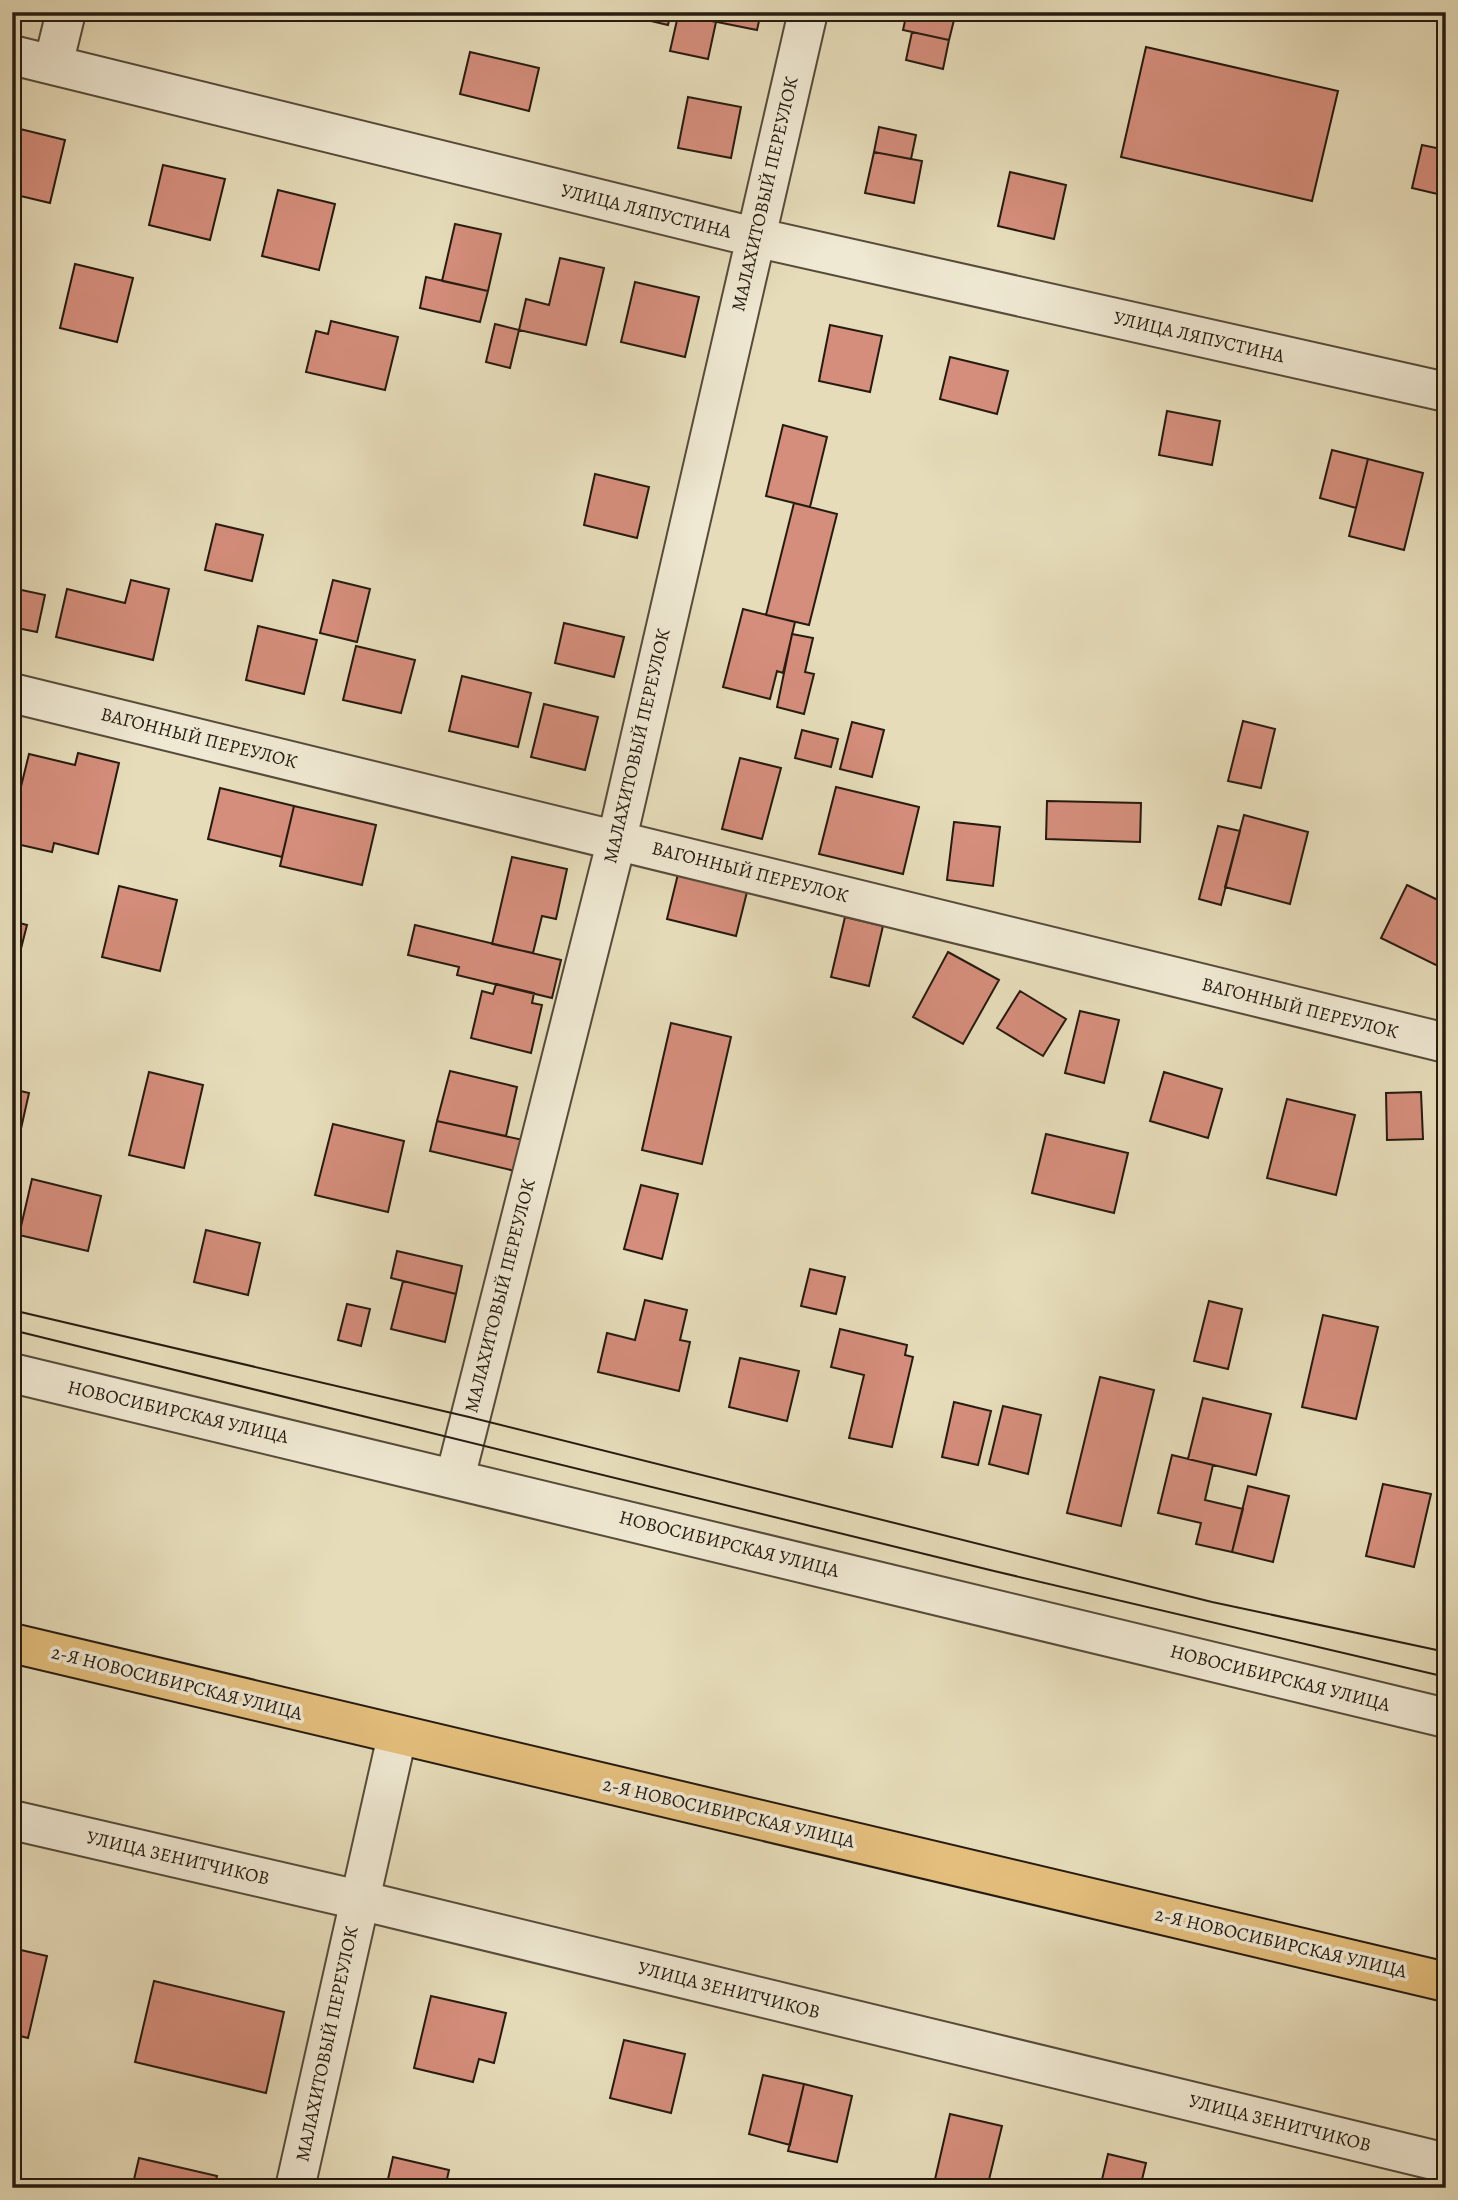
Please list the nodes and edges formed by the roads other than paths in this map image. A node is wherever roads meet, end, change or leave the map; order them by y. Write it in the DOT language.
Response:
graph roads {
  1 [pos="66,12"];
  2 [pos="808,12"];
  3 [pos="12,55"];
  4 [pos="53,65"];
  5 [pos="754,237"];
  6 [pos="1446,393"];
  7 [pos="12,693"];
  8 [pos="617,839"];
  9 [pos="1446,1044"];
  10 [pos="12,1373"];
  11 [pos="455,1478"];
  12 [pos="12,1643"];
  13 [pos="1446,1718"];
  14 [pos="397,1737"];
  15 [pos="12,1820"];
  16 [pos="359,1900"];
  17 [pos="1446,1982"];
  18 [pos="1446,2163"];
  19 [pos="295,2188"];
  1 -- 4 [label="street"];
  2 -- 5 [label="street, МАЛАХИТОВЫЙ ПЕРЕУЛОК"];
  3 -- 4 [label="street, УЛИЦА ЛЯПУСТИНА"];
  4 -- 5 [label="street, УЛИЦА ЛЯПУСТИНА"];
  5 -- 6 [label="street, УЛИЦА ЛЯПУСТИНА"];
  5 -- 8 [label="street, МАЛАХИТОВЫЙ ПЕРЕУЛОК"];
  7 -- 8 [label="street, ВАГОННЫЙ ПЕРЕУЛОК"];
  8 -- 9 [label="street, ВАГОННЫЙ ПЕРЕУЛОК"];
  8 -- 11 [label="street, МАЛАХИТОВЫЙ ПЕРЕУЛОК"];
  10 -- 11 [label="street, НОВОСИБИРСКАЯ УЛИЦА"];
  11 -- 13 [label="street, НОВОСИБИРСКАЯ УЛИЦА"];
  12 -- 14 [label="main road, 2-Я НОВОСИБИРСКАЯ УЛИЦА"];
  14 -- 16 [label="street, МАЛАХИТОВЫЙ ПЕРЕУЛОК"];
  14 -- 17 [label="main road, 2-Я НОВОСИБИРСКАЯ УЛИЦА"];
  15 -- 16 [label="street, УЛИЦА ЗЕНИТЧИКОВ"];
  16 -- 18 [label="street, УЛИЦА ЗЕНИТЧИКОВ"];
  16 -- 19 [label="street, МАЛАХИТОВЫЙ ПЕРЕУЛОК"];
}
